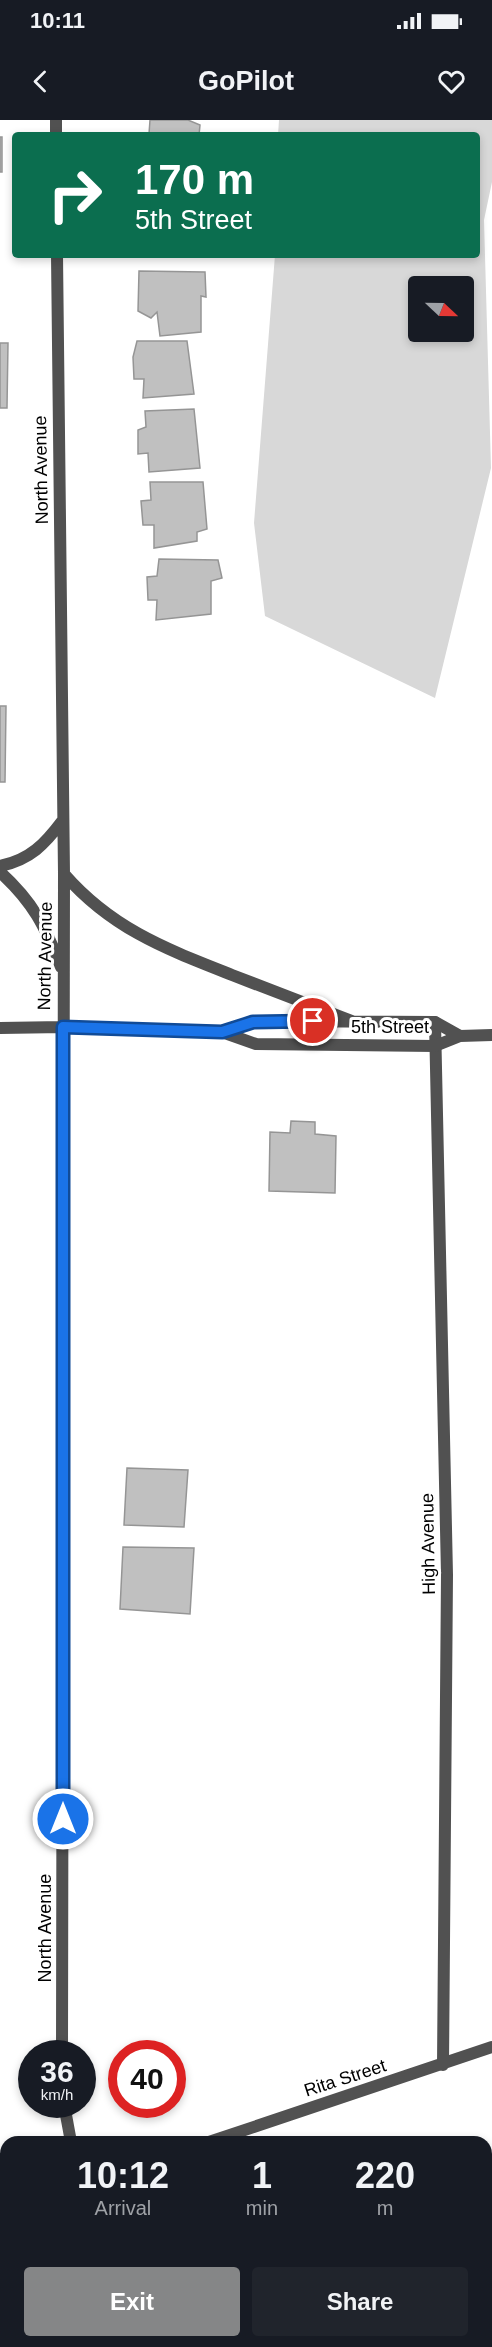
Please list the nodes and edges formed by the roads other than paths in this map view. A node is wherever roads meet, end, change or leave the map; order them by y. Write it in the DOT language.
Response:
graph roads {
  1 [pos="57,258"];
  2 [pos="63,820"];
  3 [pos="0,866"];
  4 [pos="0,872"];
  5 [pos="64,874"];
  6 [pos="64,973"];
  7 [pos="352,1021"];
  8 [pos="435,1022"];
  9 [pos="63,1027"];
  10 [pos="0,1028"];
  11 [pos="222,1032"];
  12 [pos="492,1035"];
  13 [pos="460,1036"];
  14 [pos="435,1046"];
  15 [pos="62,2040"];
  16 [pos="492,2048"];
  17 [pos="443,2065"];
  18 [pos="67,2118"];
  19 [pos="70,2136"];
  20 [pos="227,2136"];
  1 -- 2 [label="street, North Avenue"];
  2 -- 3 [label="street"];
  2 -- 5 [label="street, North Avenue"];
  4 -- 6 [label="street"];
  5 -- 6 [label="street, North Avenue"];
  5 -- 7 [label="street"];
  6 -- 9 [label="street, North Avenue"];
  7 -- 8 [label="street, 5th Street"];
  7 -- 11 [label="street, 5th Street"];
  8 -- 13 [label="street, 5th Street"];
  8 -- 14 [label="street, High Avenue"];
  9 -- 10 [label="street, 5th Street"];
  9 -- 11 [label="street, 5th Street"];
  9 -- 15 [label="street, North Avenue"];
  11 -- 14 [label="street, 5th Street"];
  12 -- 13 [label="street"];
  13 -- 14 [label="street, 5th Street"];
  14 -- 17 [label="street, High Avenue"];
  16 -- 17 [label="street, Rita Street"];
  17 -- 20 [label="street, Rita Street"];
  18 -- 19 [label="street"];
}
